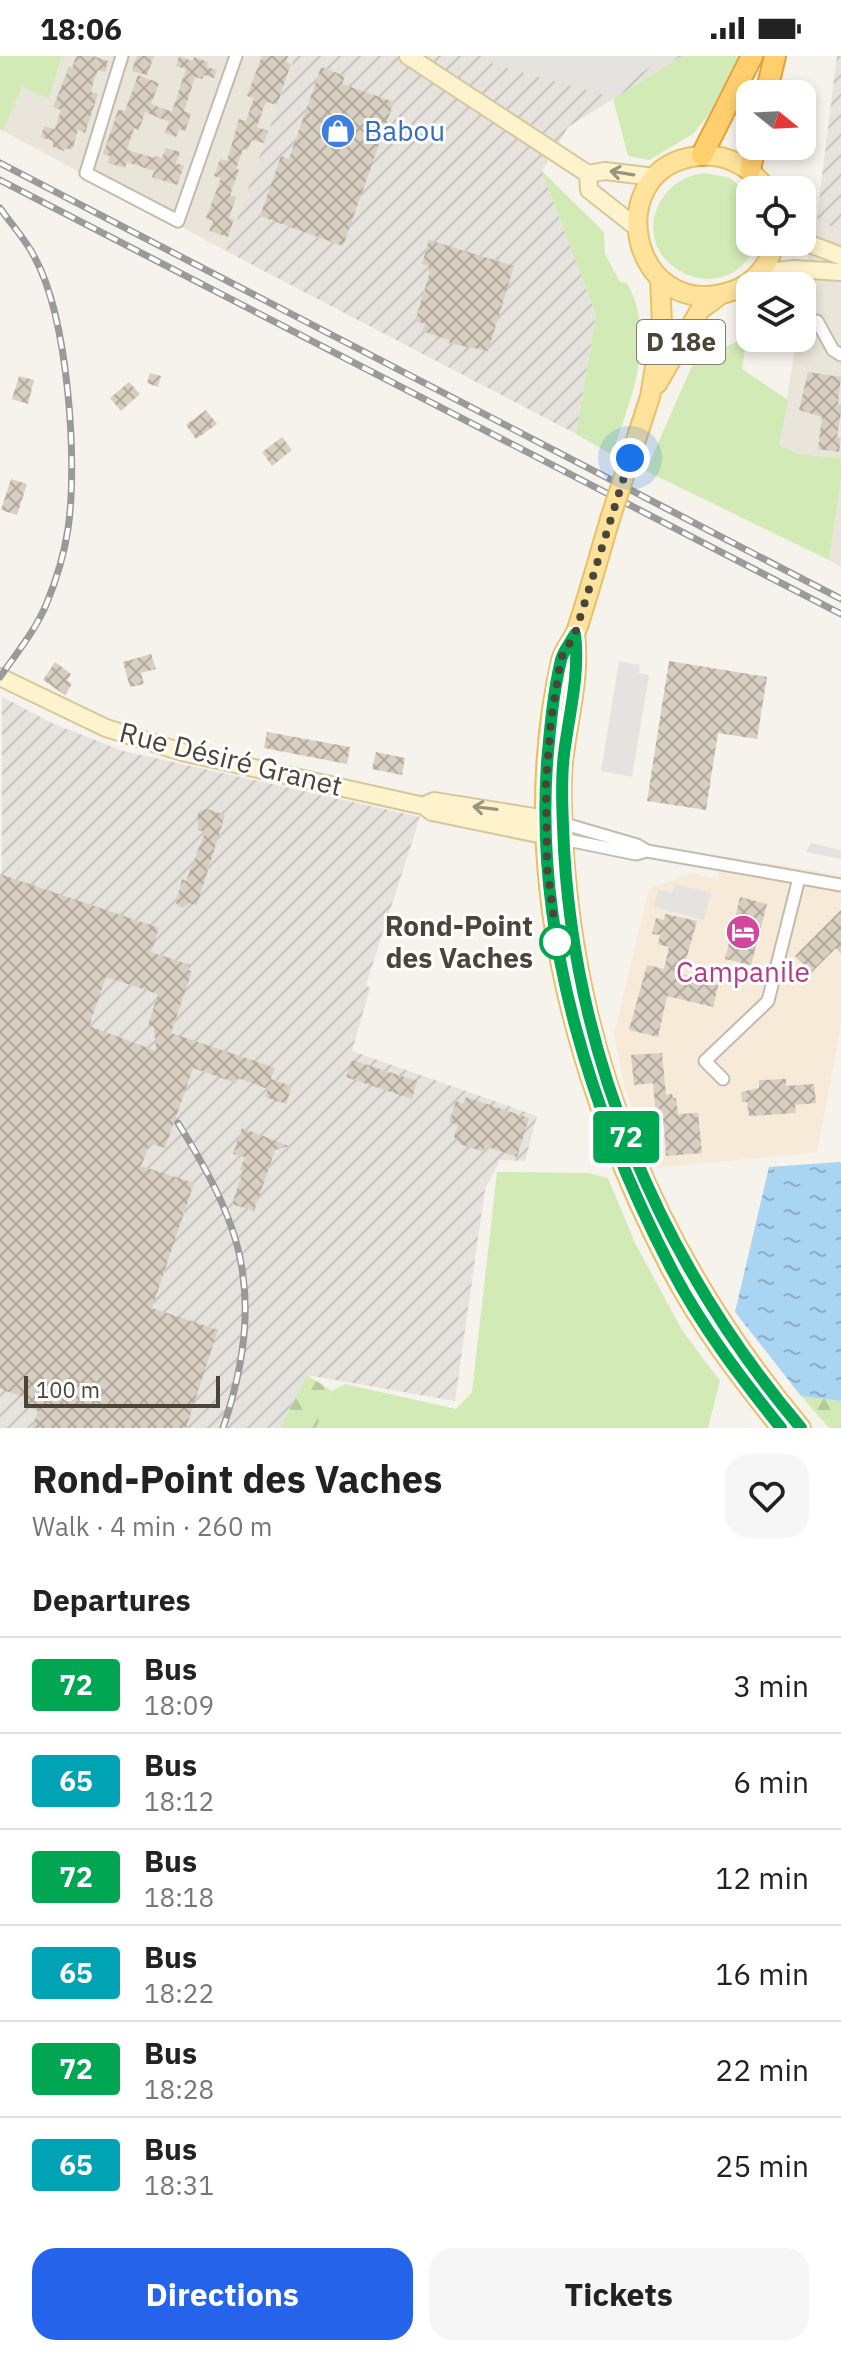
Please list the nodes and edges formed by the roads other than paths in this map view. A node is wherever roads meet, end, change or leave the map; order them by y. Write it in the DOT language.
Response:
graph roads {
  1 [pos="122,56"];
  2 [pos="236,56"];
  3 [pos="408,56"];
  4 [pos="752,56"];
  5 [pos="775,56"];
  6 [pos="769,80"];
  7 [pos="702,155"];
  8 [pos="752,160"];
  9 [pos="750,170"];
  10 [pos="588,174"];
  11 [pos="755,176"];
  12 [pos="655,177"];
  13 [pos="636,227"];
  14 [pos="816,246"];
  15 [pos="841,256"];
  16 [pos="768,272"];
  17 [pos="841,272"];
  18 [pos="660,279"];
  19 [pos="736,290"];
  20 [pos="720,295"];
  21 [pos="817,321"];
  22 [pos="841,355"];
  23 [pos="650,397"];
  24 [pos="0,677"];
  25 [pos="554,829"];
  26 [pos="799,878"];
  27 [pos="841,885"];
  28 [pos="723,1079"];
  29 [pos="781,1428"];
  30 [pos="801,1428"];
  1 -- 2 [label="street"];
  3 -- 10 [label="street"];
  4 -- 7 [label="highway"];
  5 -- 6 [label="highway"];
  7 -- 9 [label="main road"];
  7 -- 12 [label="main road"];
  8 -- 9 [label="highway"];
  9 -- 11 [label="main road"];
  12 -- 10 [label="street, one-way"];
  10 -- 13 [label="street"];
  12 -- 13 [label="main road"];
  13 -- 18 [label="main road"];
  14 -- 15 [label="street"];
  16 -- 17 [label="street"];
  18 -- 20 [label="main road"];
  18 -- 23 [label="main road, D 18e"];
  19 -- 20 [label="main road"];
  20 -- 23 [label="main road, D 18e"];
  21 -- 22 [label="street"];
  23 -- 25 [label="main road, D 18e, bridge"];
  24 -- 25 [label="street, Rue Désiré Granet"];
  25 -- 26 [label="street, Rue Désiré Granet"];
  25 -- 29 [label="main road, D 18e"];
  25 -- 30 [label="main road, D 18e"];
  26 -- 27 [label="street, Rue Désiré Granet"];
  26 -- 28 [label="street"];
}
